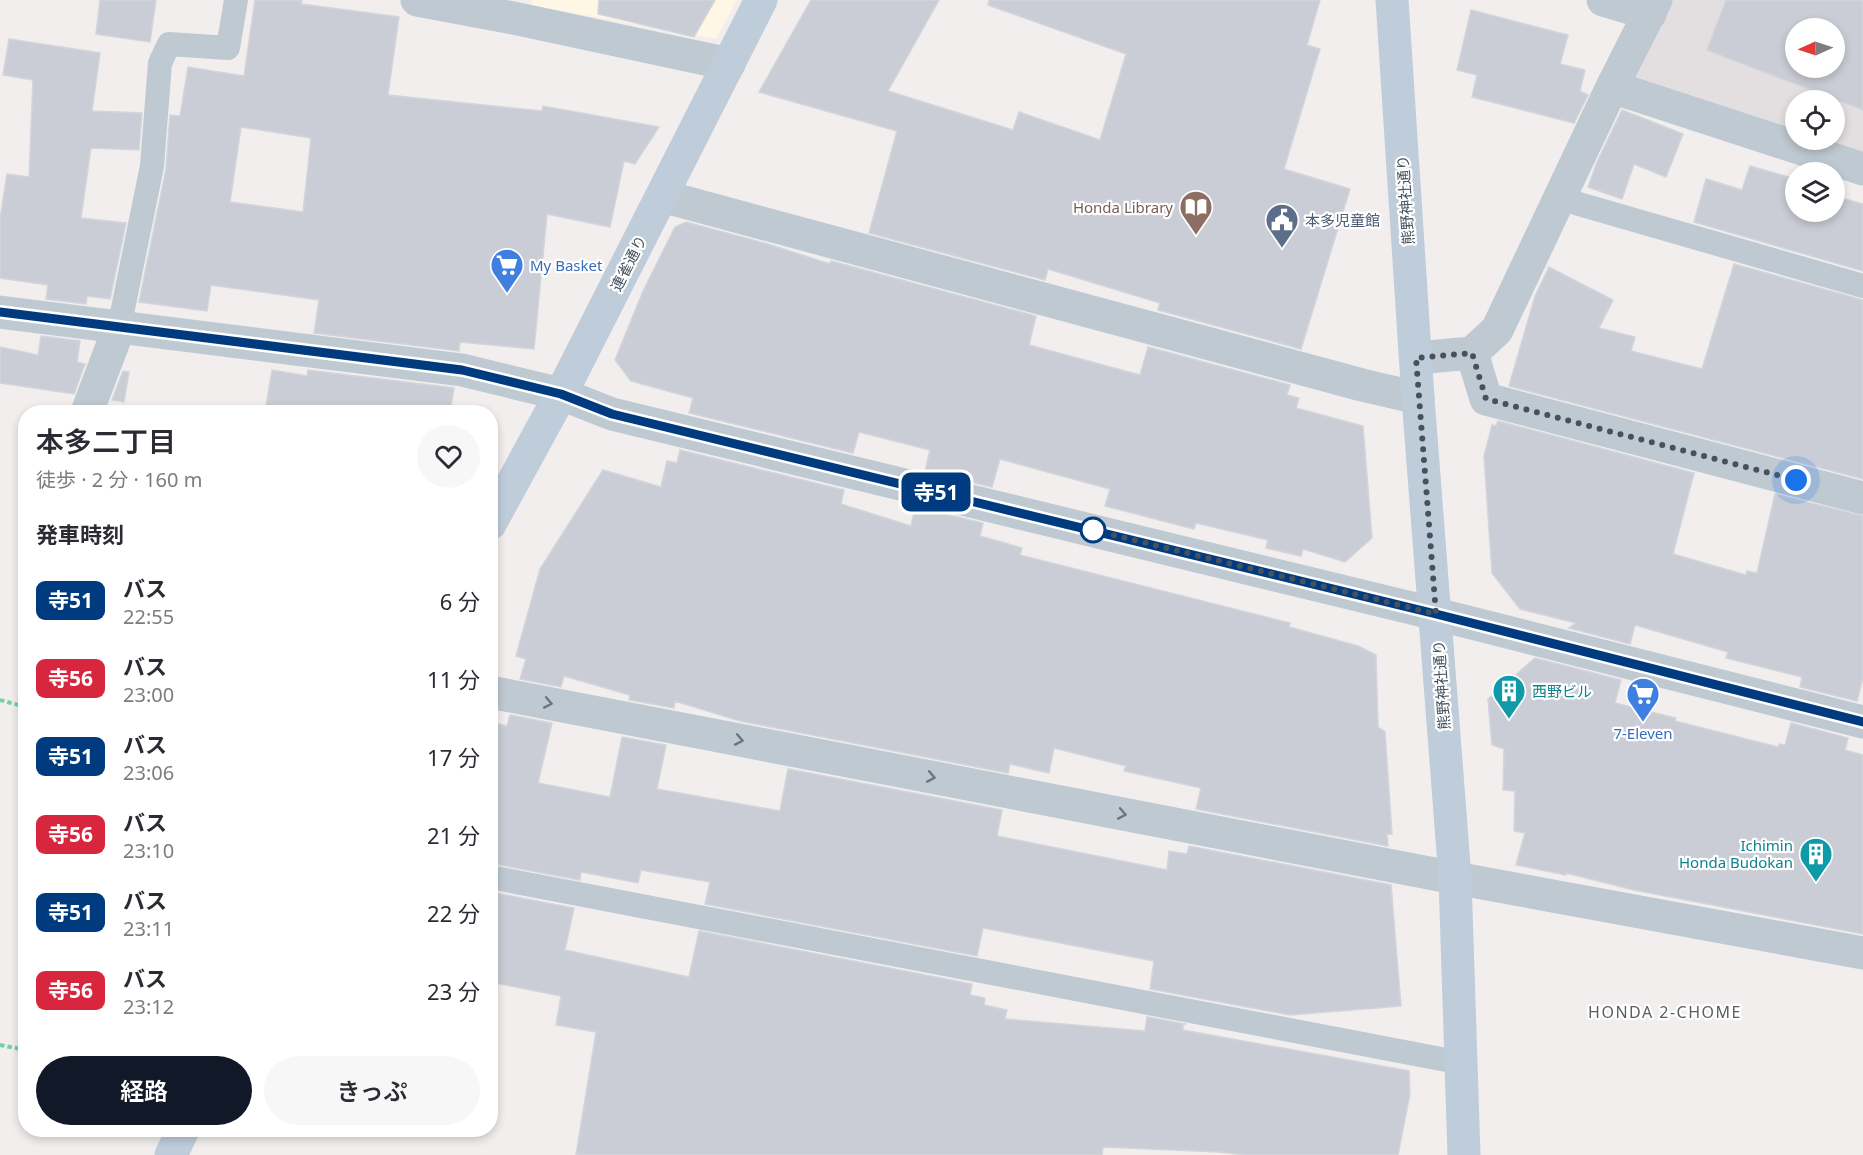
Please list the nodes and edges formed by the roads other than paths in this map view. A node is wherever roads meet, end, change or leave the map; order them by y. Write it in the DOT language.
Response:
graph roads {
  1 [pos="236,0"];
  2 [pos="417,0"];
  3 [pos="761,0"];
  4 [pos="1392,0"];
  5 [pos="1603,0"];
  6 [pos="1653,7"];
  7 [pos="729,64"];
  8 [pos="1612,87"];
  9 [pos="1863,169"];
  10 [pos="662,196"];
  11 [pos="1558,198"];
  12 [pos="1863,286"];
  13 [pos="0,312"];
  14 [pos="119,328"];
  15 [pos="1472,353"];
  16 [pos="1416,358"];
  17 [pos="561,394"];
  18 [pos="1418,398"];
  19 [pos="90,405"];
  20 [pos="1863,498"];
  21 [pos="498,510"];
  22 [pos="1436,614"];
  23 [pos="498,694"];
  24 [pos="1863,722"];
  25 [pos="1455,878"];
  26 [pos="498,879"];
  27 [pos="1863,953"];
  28 [pos="1462,1063"];
  29 [pos="180,1137"];
  30 [pos="171,1155"];
  31 [pos="1464,1155"];
  1 -- 14 [label="lane"];
  2 -- 7 [label="street"];
  3 -- 7 [label="main road, 連雀通り"];
  4 -- 16 [label="main road, 熊野神社通り"];
  5 -- 6 [label="street"];
  6 -- 8 [label="street"];
  7 -- 10 [label="main road, 連雀通り"];
  8 -- 9 [label="street"];
  8 -- 11 [label="street"];
  10 -- 17 [label="main road, 連雀通り"];
  10 -- 18 [label="street"];
  11 -- 12 [label="lane"];
  11 -- 15 [label="street"];
  13 -- 14 [label="street"];
  14 -- 17 [label="street"];
  14 -- 19 [label="street"];
  15 -- 16 [label="street"];
  15 -- 20 [label="street"];
  16 -- 18 [label="main road, 熊野神社通り"];
  17 -- 21 [label="main road, 連雀通り"];
  17 -- 22 [label="street"];
  18 -- 22 [label="main road, 熊野神社通り"];
  22 -- 24 [label="street"];
  22 -- 25 [label="main road, 熊野神社通り"];
  23 -- 25 [label="street, one-way"];
  25 -- 27 [label="street"];
  25 -- 28 [label="main road, 熊野神社通り"];
  26 -- 28 [label="lane"];
  28 -- 31 [label="main road, 熊野神社通り"];
  29 -- 30 [label="main road"];
}
